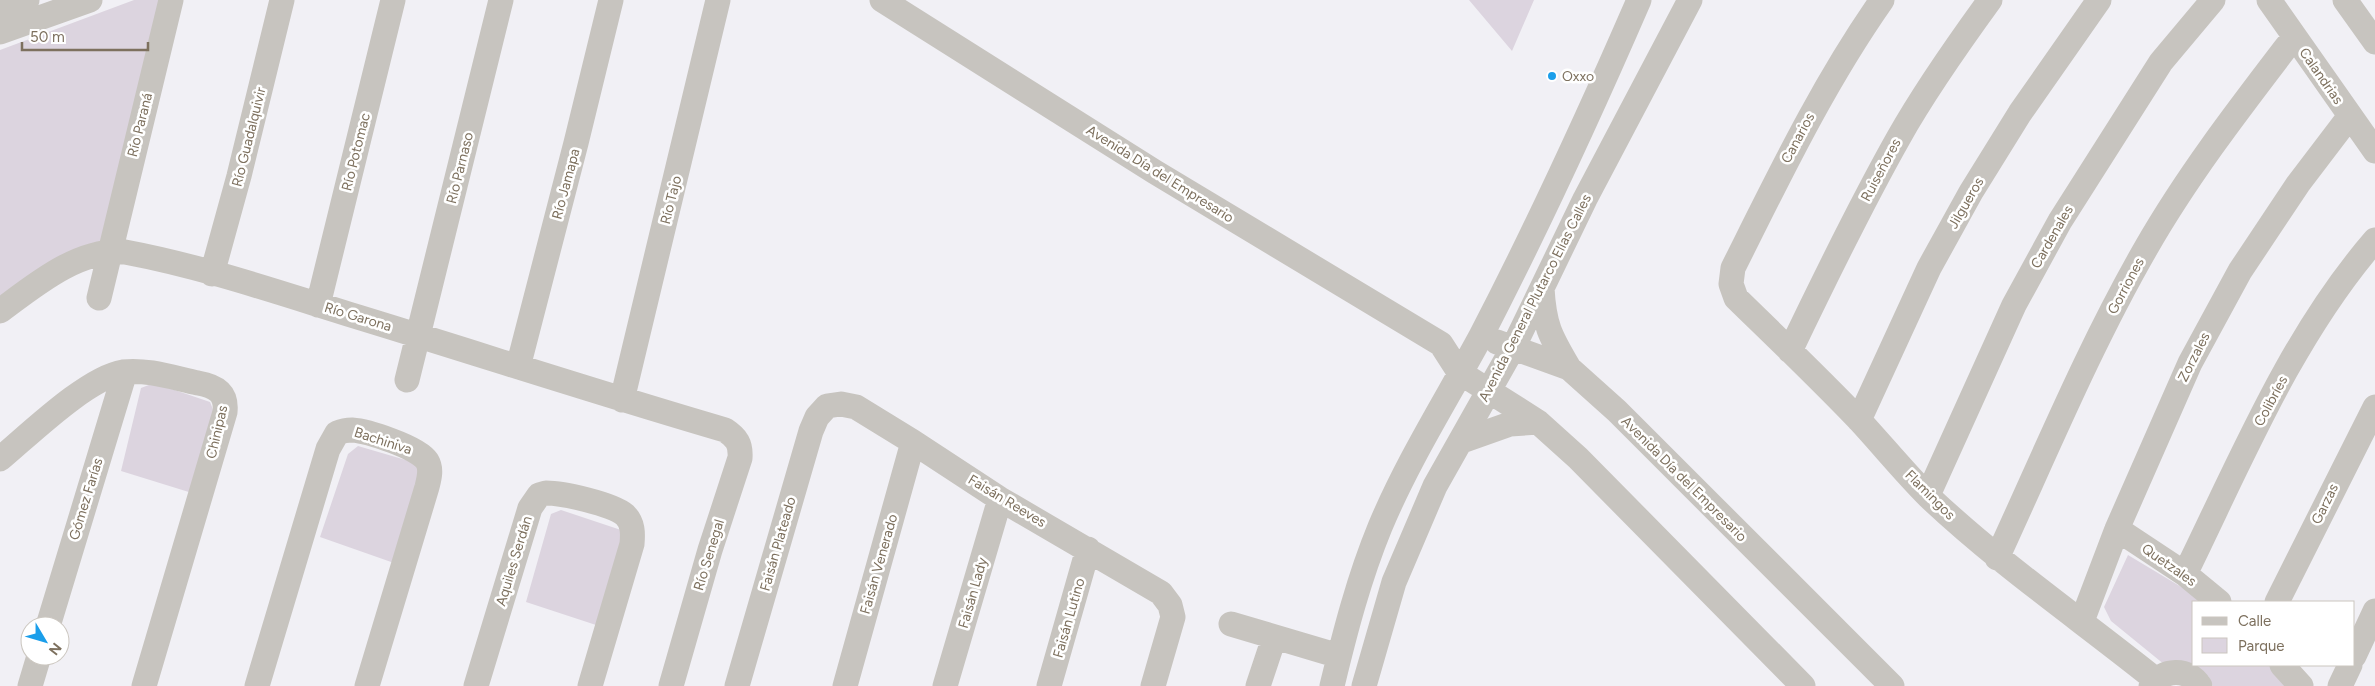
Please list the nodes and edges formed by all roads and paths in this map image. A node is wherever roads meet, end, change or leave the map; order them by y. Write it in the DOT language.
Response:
graph roads {
  1 [pos="27,0"];
  2 [pos="90,0"];
  3 [pos="171,0"];
  4 [pos="282,0"];
  5 [pos="394,0"];
  6 [pos="501,0"];
  7 [pos="611,0"];
  8 [pos="718,0"];
  9 [pos="882,0"];
  10 [pos="1639,0"];
  11 [pos="1671,0"];
  12 [pos="1690,0"];
  13 [pos="1882,0"];
  14 [pos="1990,0"];
  15 [pos="2099,0"];
  16 [pos="2213,0"];
  17 [pos="2269,0"];
  18 [pos="2346,0"];
  19 [pos="0,10"];
  20 [pos="0,32"];
  21 [pos="2294,37"];
  22 [pos="2375,42"];
  23 [pos="1665,46"];
  24 [pos="2349,117"];
  25 [pos="2375,151"];
  26 [pos="2375,240"];
  27 [pos="110,251"];
  28 [pos="212,274"];
  29 [pos="1731,284"];
  30 [pos="1542,288"];
  31 [pos="99,298"];
  32 [pos="318,305"];
  33 [pos="0,311"];
  34 [pos="418,335"];
  35 [pos="1480,337"];
  36 [pos="1441,344"];
  37 [pos="1514,346"];
  38 [pos="1790,350"];
  39 [pos="518,367"];
  40 [pos="1569,368"];
  41 [pos="125,372"];
  42 [pos="1459,372"];
  43 [pos="407,380"];
  44 [pos="1489,390"];
  45 [pos="622,400"];
  46 [pos="827,406"];
  47 [pos="2375,407"];
  48 [pos="1859,420"];
  49 [pos="1538,422"];
  50 [pos="725,430"];
  51 [pos="1462,441"];
  52 [pos="913,442"];
  53 [pos="0,459"];
  54 [pos="1928,496"];
  55 [pos="1000,499"];
  56 [pos="2117,529"];
  57 [pos="1088,549"];
  58 [pos="1997,558"];
  59 [pos="2185,574"];
  60 [pos="2218,601"];
  61 [pos="2278,601"];
  62 [pos="2375,611"];
  63 [pos="51,616"];
  64 [pos="2082,621"];
  65 [pos="1231,624"];
  66 [pos="1274,638"];
  67 [pos="2355,654"];
  68 [pos="1339,656"];
  69 [pos="36,666"];
  70 [pos="2283,666"];
  71 [pos="2350,666"];
  72 [pos="2154,683"];
  73 [pos="30,686"];
  74 [pos="144,686"];
  75 [pos="257,686"];
  76 [pos="367,686"];
  77 [pos="476,686"];
  78 [pos="590,686"];
  79 [pos="671,686"];
  80 [pos="737,686"];
  81 [pos="845,686"];
  82 [pos="946,686"];
  83 [pos="1049,686"];
  84 [pos="1153,686"];
  85 [pos="1258,686"];
  86 [pos="1332,686"];
  87 [pos="1364,686"];
  88 [pos="1804,686"];
  89 [pos="1892,686"];
  90 [pos="2200,686"];
  91 [pos="2301,686"];
  92 [pos="2340,686"];
  1 -- 19 [label="street"];
  2 -- 20 [label="street"];
  3 -- 27 [label="street, Río Paraná"];
  4 -- 28 [label="street, Río Guadalquivir"];
  5 -- 32 [label="street, Río Potomac"];
  6 -- 34 [label="street, Río Parnaso"];
  7 -- 39 [label="street, Río Jamapa"];
  8 -- 45 [label="street, Río Tajo"];
  9 -- 36 [label="street, Avenida Día del Empresario"];
  10 -- 35 [label="street"];
  11 -- 23 [label="street"];
  12 -- 23 [label="street, Avenida General Plutarco Elías Calles"];
  13 -- 29 [label="street, Canarios"];
  14 -- 38 [label="street, Ruiseñores"];
  15 -- 48 [label="street, Jilgueros"];
  16 -- 54 [label="street, Cardenales"];
  17 -- 21 [label="street, Calandrias"];
  18 -- 22 [label="street"];
  21 -- 24 [label="street, Calandrias"];
  21 -- 58 [label="street, Gorriones"];
  23 -- 30 [label="street, Avenida General Plutarco Elías Calles"];
  24 -- 25 [label="street, Calandrias"];
  24 -- 56 [label="street, Zorzales"];
  26 -- 59 [label="street, Colibríes"];
  27 -- 28 [label="street, Río Garona"];
  27 -- 31 [label="street, Río Paraná"];
  27 -- 33 [label="street, Río Garona"];
  28 -- 32 [label="street, Río Garona"];
  29 -- 38 [label="street, Flamingos"];
  30 -- 37 [label="street, Avenida General Plutarco Elías Calles"];
  30 -- 40 [label="street"];
  32 -- 34 [label="street, Río Garona"];
  34 -- 39 [label="street, Río Garona"];
  34 -- 43 [label="street, Río Parnaso"];
  35 -- 36 [label="street, Avenida Día del Empresario"];
  35 -- 37 [label="street, Avenida Día del Empresario"];
  35 -- 42 [label="street"];
  36 -- 42 [label="street, Avenida Día del Empresario"];
  37 -- 40 [label="street, Avenida Día del Empresario"];
  37 -- 44 [label="street, Avenida General Plutarco Elías Calles"];
  38 -- 48 [label="street, Flamingos"];
  39 -- 45 [label="street, Río Garona"];
  40 -- 89 [label="street, Avenida Día del Empresario"];
  41 -- 53 [label="street, Chinipas"];
  41 -- 63 [label="street, Gómez Farías"];
  41 -- 74 [label="street, Chinipas"];
  42 -- 44 [label="street, Avenida Día del Empresario"];
  42 -- 68 [label="street"];
  44 -- 49 [label="street, Avenida Día del Empresario"];
  44 -- 51 [label="street, Avenida General Plutarco Elías Calles"];
  45 -- 50 [label="street, Río Garona"];
  46 -- 52 [label="street, Faisán Reeves"];
  46 -- 80 [label="street, Faisán Plateado"];
  47 -- 61 [label="street, Garzas"];
  48 -- 54 [label="street, Flamingos"];
  49 -- 51 [label="street"];
  49 -- 88 [label="street, Avenida Día del Empresario"];
  50 -- 79 [label="street, Río Senegal"];
  51 -- 87 [label="street, Avenida General Plutarco Elías Calles"];
  52 -- 55 [label="street, Faisán Reeves"];
  52 -- 81 [label="street, Faisán Venerado"];
  54 -- 58 [label="street, Flamingos"];
  55 -- 57 [label="street, Faisán Reeves"];
  55 -- 82 [label="street, Faisán Lady"];
  56 -- 59 [label="street, Quetzales"];
  56 -- 64 [label="street, Zorzales"];
  57 -- 83 [label="street, Faisán Lutino"];
  57 -- 84 [label="street, Faisán Reeves"];
  58 -- 64 [label="street, Flamingos"];
  59 -- 60 [label="street, Quetzales"];
  62 -- 67 [label="street"];
  64 -- 72 [label="street, Flamingos"];
  65 -- 66 [label="street"];
  66 -- 68 [label="street"];
  66 -- 85 [label="street"];
  68 -- 86 [label="street"];
  69 -- 73 [label="street"];
  70 -- 91 [label="street"];
  71 -- 92 [label="street"];
  72 -- 90 [label="street"];
  75 -- 76 [label="street, Bachiniva"];
  77 -- 78 [label="street, Aquiles Serdán"];
}
